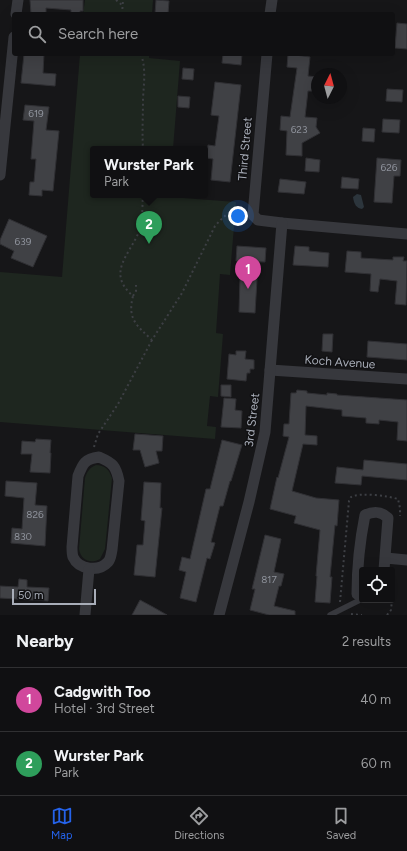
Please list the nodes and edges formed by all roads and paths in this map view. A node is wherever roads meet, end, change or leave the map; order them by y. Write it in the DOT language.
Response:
graph roads {
  1 [pos="18,0"];
  2 [pos="116,0"];
  3 [pos="122,0"];
  4 [pos="272,0"];
  5 [pos="122,5"];
  6 [pos="16,12"];
  7 [pos="122,12"];
  8 [pos="270,12"];
  9 [pos="12,56"];
  10 [pos="142,56"];
  11 [pos="267,56"];
  12 [pos="143,146"];
  13 [pos="0,176"];
  14 [pos="143,198"];
  15 [pos="238,209"];
  16 [pos="282,223"];
  17 [pos="407,234"];
  18 [pos="136,285"];
  19 [pos="132,296"];
  20 [pos="152,340"];
  21 [pos="270,370"];
  22 [pos="407,379"];
  23 [pos="95,458"];
  24 [pos="386,558"];
  25 [pos="407,560"];
  26 [pos="388,567"];
  27 [pos="89,569"];
  28 [pos="359,596"];
  29 [pos="359,600"];
  30 [pos="392,603"];
  31 [pos="85,615"];
  32 [pos="219,615"];
  33 [pos="330,615"];
  34 [pos="387,615"];
  1 -- 6 [label="street"];
  2 -- 5 [label="path"];
  3 -- 5 [label="path"];
  4 -- 8 [label="street"];
  5 -- 7 [label="path"];
  9 -- 13 [label="street"];
  10 -- 12 [label="path"];
  11 -- 16 [label="street, Third Street"];
  14 -- 19 [label="path"];
  15 -- 20 [label="path"];
  16 -- 17 [label="street, Third Street"];
  16 -- 21 [label="street, 3rd Street"];
  18 -- 19 [label="path"];
  19 -- 20 [label="path"];
  20 -- 23 [label="path"];
  21 -- 22 [label="street, Koch Avenue"];
  21 -- 32 [label="street, 3rd Street"];
  23 -- 27 [label="street"];
  23 -- 27 [label="street"];
  24 -- 25 [label="street"];
  24 -- 26 [label="street"];
  24 -- 28 [label="street"];
  27 -- 31 [label="street"];
  29 -- 33 [label="lane"];
  30 -- 34 [label="path"];
}
